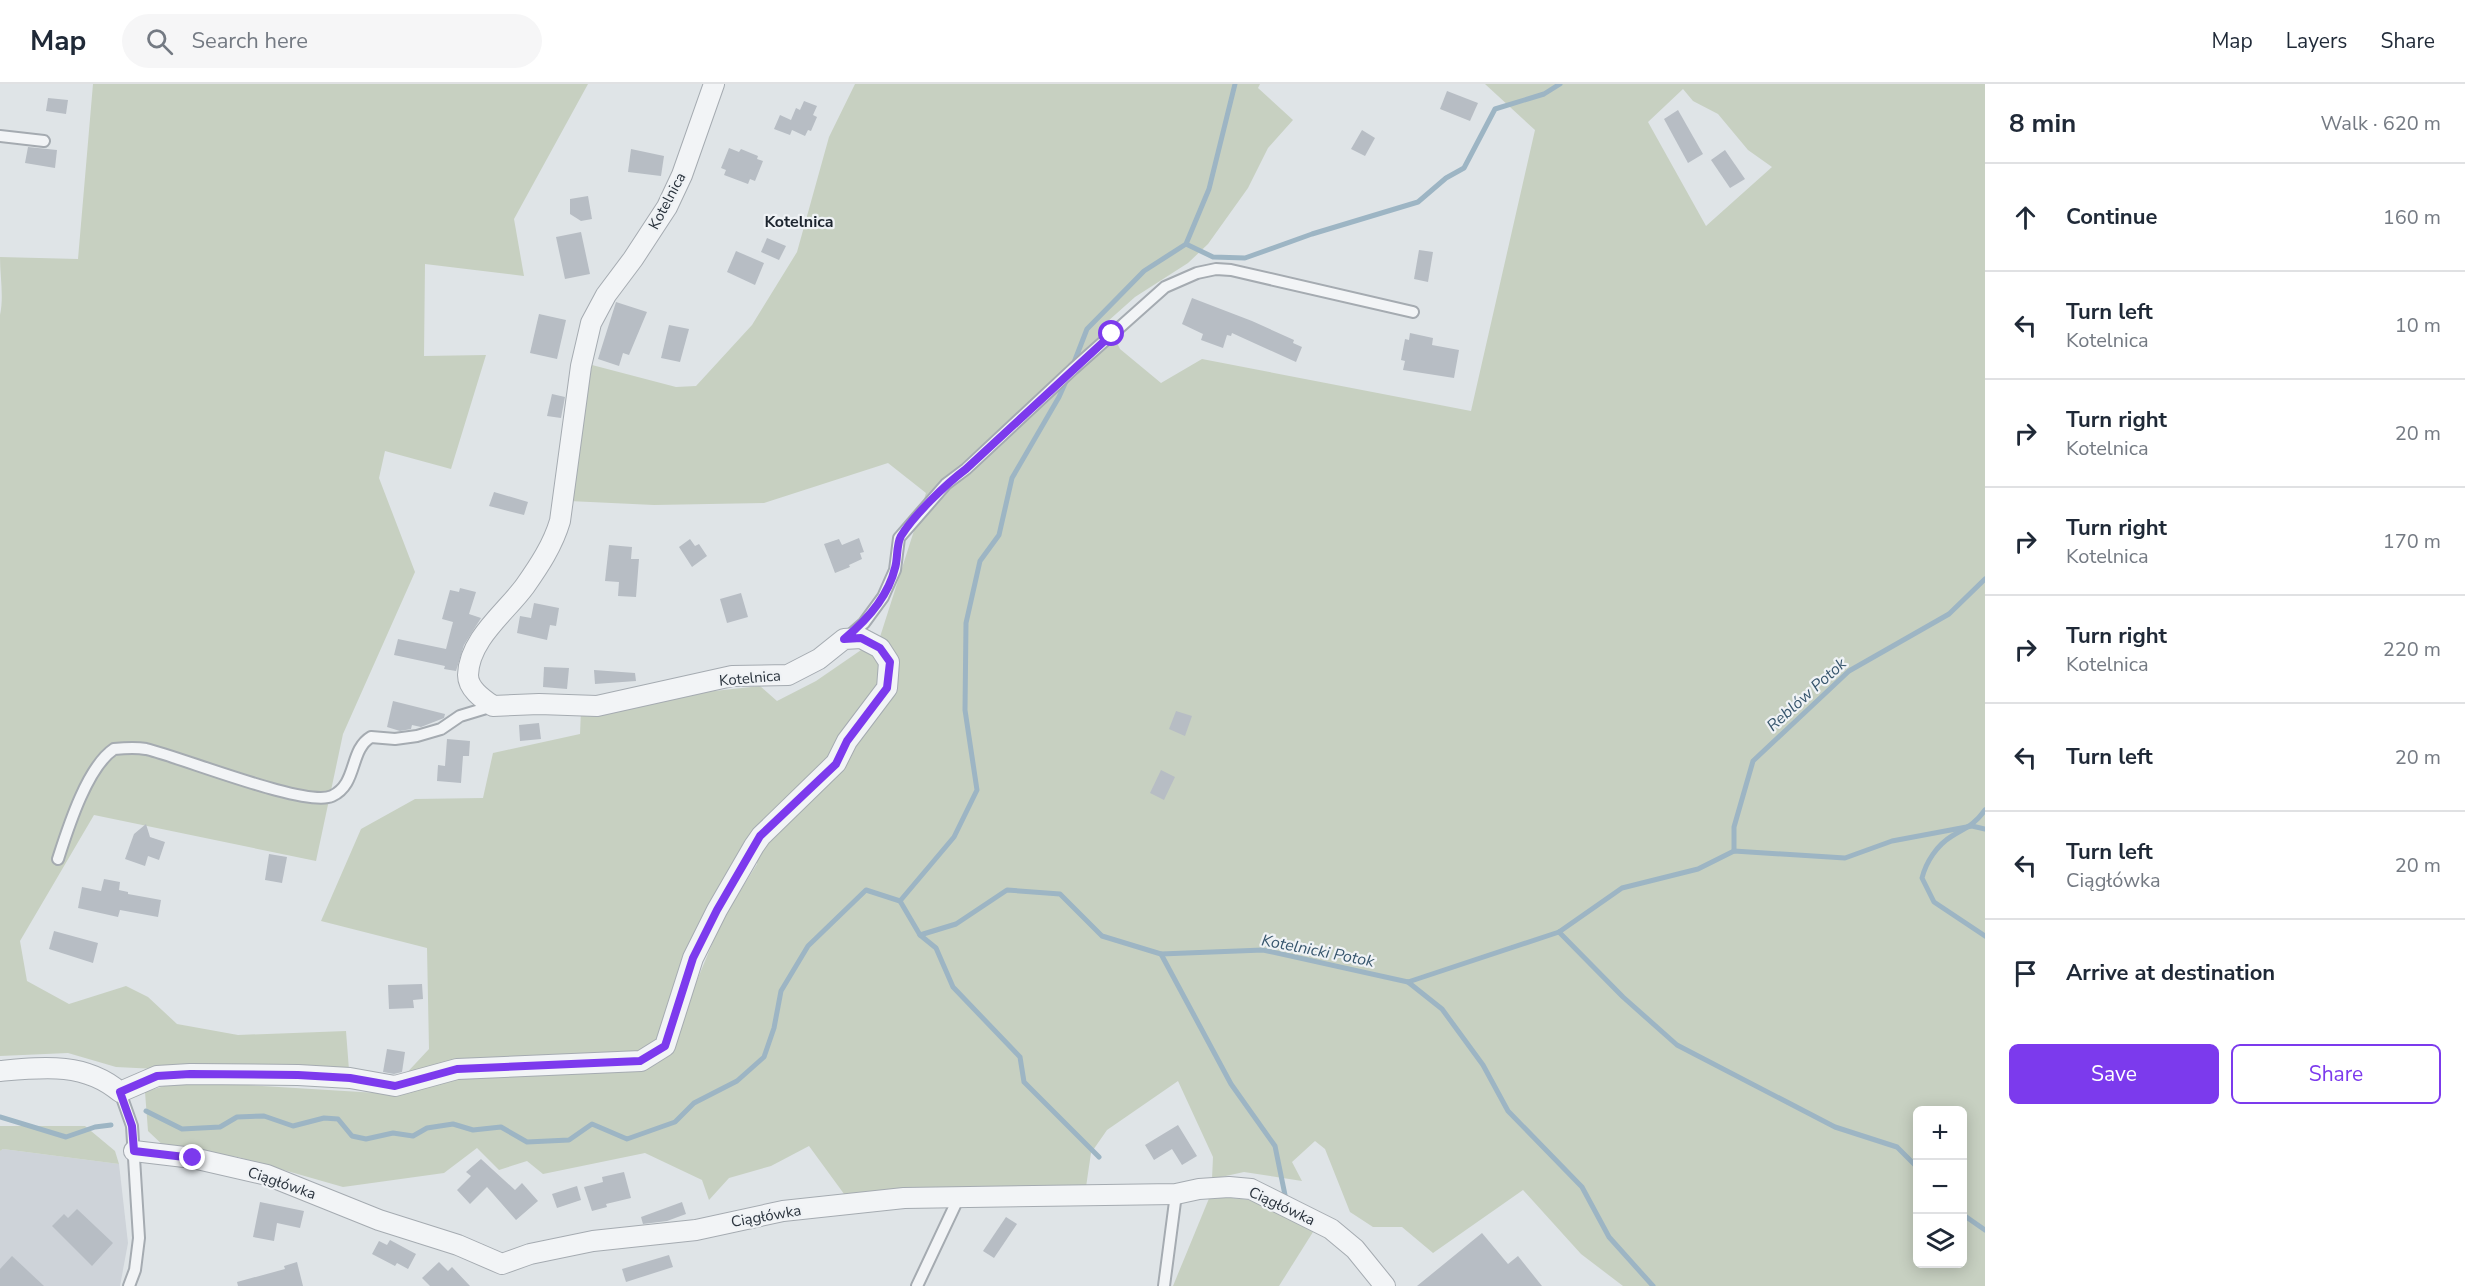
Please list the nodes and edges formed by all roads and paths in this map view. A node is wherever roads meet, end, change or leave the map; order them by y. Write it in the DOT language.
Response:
graph roads {
  1 [pos="714,84"];
  2 [pos="0,136"];
  3 [pos="44,141"];
  4 [pos="1413,312"];
  5 [pos="844,639"];
  6 [pos="493,706"];
  7 [pos="58,859"];
  8 [pos="0,1071"];
  9 [pos="120,1092"];
  10 [pos="134,1151"];
  11 [pos="1176,1194"];
  12 [pos="958,1199"];
  13 [pos="129,1286"];
  14 [pos="917,1286"];
  15 [pos="1164,1286"];
  16 [pos="1385,1286"];
  1 -- 6 [label="street, Kotelnica"];
  2 -- 3 [label="lane"];
  4 -- 5 [label="lane"];
  5 -- 6 [label="street, Kotelnica"];
  5 -- 9 [label="street"];
  6 -- 7 [label="lane"];
  8 -- 9 [label="street"];
  9 -- 10 [label="lane"];
  10 -- 12 [label="street, Ciągłówka"];
  10 -- 13 [label="lane"];
  11 -- 12 [label="street, Ciągłówka"];
  11 -- 15 [label="lane"];
  11 -- 16 [label="street, Ciągłówka"];
  12 -- 14 [label="lane"];
}
